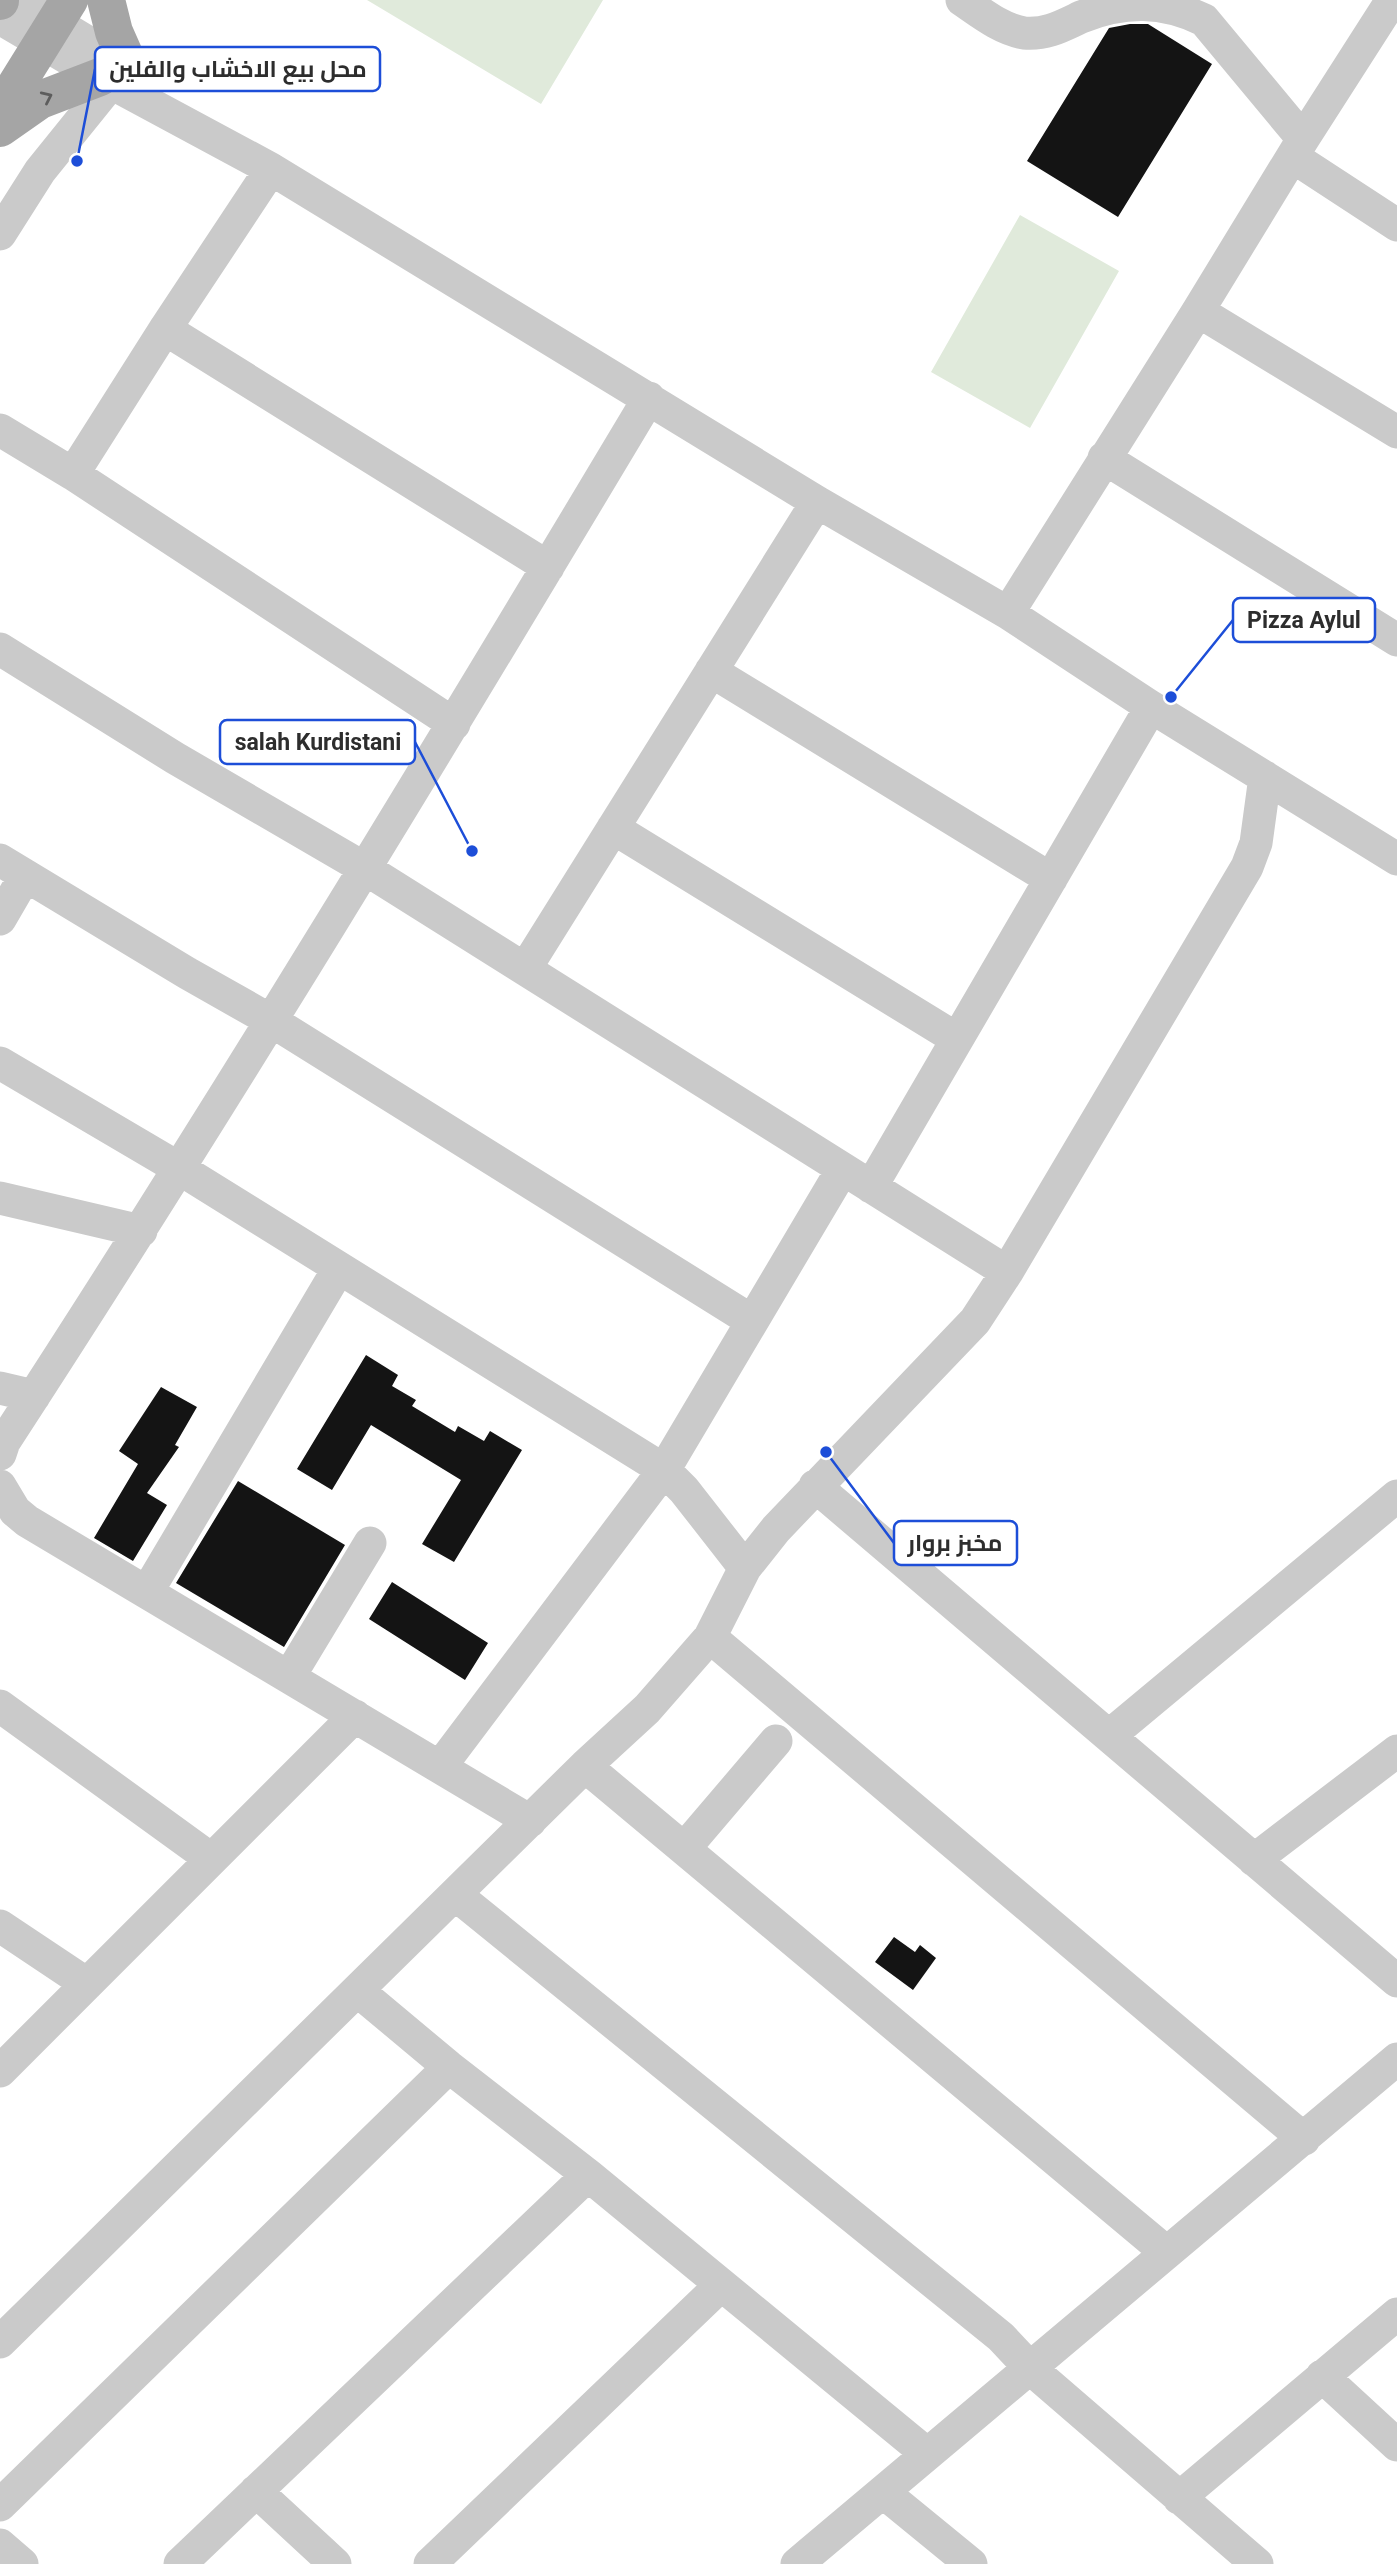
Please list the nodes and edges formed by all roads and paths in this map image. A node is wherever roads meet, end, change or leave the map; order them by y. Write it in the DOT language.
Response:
graph roads {
  1 [pos="18,0"];
  2 [pos="106,0"];
  3 [pos="962,0"];
  4 [pos="1392,0"];
  5 [pos="0,18"];
  6 [pos="56,22"];
  7 [pos="113,75"];
  8 [pos="0,111"];
  9 [pos="0,128"];
  10 [pos="1298,148"];
  11 [pos="271,169"];
  12 [pos="1397,225"];
  13 [pos="0,234"];
  14 [pos="1198,311"];
  15 [pos="164,329"];
  16 [pos="649,398"];
  17 [pos="0,430"];
  18 [pos="1397,432"];
  19 [pos="1104,458"];
  20 [pos="73,474"];
  21 [pos="817,502"];
  22 [pos="548,567"];
  23 [pos="1008,613"];
  24 [pos="1397,640"];
  25 [pos="0,649"];
  26 [pos="711,671"];
  27 [pos="1151,707"];
  28 [pos="454,724"];
  29 [pos="1265,777"];
  30 [pos="613,828"];
  31 [pos="1394,851"];
  32 [pos="13,868"];
  33 [pos="364,868"];
  34 [pos="1051,879"];
  35 [pos="0,919"];
  36 [pos="524,969"];
  37 [pos="270,1020"];
  38 [pos="957,1039"];
  39 [pos="0,1063"];
  40 [pos="180,1169"];
  41 [pos="842,1170"];
  42 [pos="871,1187"];
  43 [pos="0,1198"];
  44 [pos="141,1231"];
  45 [pos="339,1268"];
  46 [pos="1007,1272"];
  47 [pos="752,1321"];
  48 [pos="0,1388"];
  49 [pos="34,1396"];
  50 [pos="0,1454"];
  51 [pos="664,1470"];
  52 [pos="0,1486"];
  53 [pos="815,1486"];
  54 [pos="1397,1496"];
  55 [pos="370,1543"];
  56 [pos="745,1568"];
  57 [pos="147,1592"];
  58 [pos="710,1637"];
  59 [pos="289,1677"];
  60 [pos="0,1706"];
  61 [pos="355,1716"];
  62 [pos="1109,1736"];
  63 [pos="776,1741"];
  64 [pos="1397,1751"];
  65 [pos="584,1766"];
  66 [pos="440,1767"];
  67 [pos="530,1821"];
  68 [pos="684,1849"];
  69 [pos="211,1859"];
  70 [pos="1254,1860"];
  71 [pos="456,1895"];
  72 [pos="0,1926"];
  73 [pos="1397,1981"];
  74 [pos="87,1984"];
  75 [pos="358,1990"];
  76 [pos="1397,2059"];
  77 [pos="449,2067"];
  78 [pos="0,2071"];
  79 [pos="1304,2140"];
  80 [pos="588,2175"];
  81 [pos="1166,2252"];
  82 [pos="721,2285"];
  83 [pos="1397,2314"];
  84 [pos="4,2330"];
  85 [pos="1031,2369"];
  86 [pos="1322,2376"];
  87 [pos="1397,2445"];
  88 [pos="926,2453"];
  89 [pos="256,2491"];
  90 [pos="883,2492"];
  91 [pos="1179,2498"];
  92 [pos="0,2505"];
  93 [pos="0,2545"];
  94 [pos="22,2564"];
  95 [pos="180,2564"];
  96 [pos="335,2564"];
  97 [pos="430,2564"];
  98 [pos="797,2564"];
  99 [pos="971,2564"];
  100 [pos="1257,2564"];
  1 -- 6 [label="street"];
  2 -- 7 [label="main road"];
  3 -- 10 [label="street"];
  4 -- 10 [label="street"];
  5 -- 6 [label="street"];
  6 -- 7 [label="street"];
  6 -- 8 [label="main road"];
  9 -- 7 [label="main road, one-way"];
  7 -- 11 [label="street"];
  7 -- 13 [label="street"];
  10 -- 12 [label="street"];
  10 -- 14 [label="street"];
  11 -- 15 [label="street"];
  11 -- 16 [label="street"];
  14 -- 18 [label="street"];
  14 -- 19 [label="street"];
  15 -- 20 [label="street"];
  15 -- 22 [label="street"];
  16 -- 21 [label="street"];
  16 -- 22 [label="street"];
  17 -- 20 [label="street"];
  19 -- 23 [label="street"];
  19 -- 24 [label="street"];
  20 -- 28 [label="street"];
  21 -- 23 [label="street"];
  21 -- 26 [label="street"];
  22 -- 28 [label="street"];
  23 -- 27 [label="street"];
  25 -- 33 [label="street"];
  26 -- 30 [label="street"];
  26 -- 34 [label="street"];
  27 -- 29 [label="street"];
  27 -- 34 [label="street"];
  28 -- 33 [label="street"];
  29 -- 31 [label="street"];
  29 -- 46 [label="street"];
  30 -- 36 [label="street"];
  30 -- 38 [label="street"];
  32 -- 35 [label="street"];
  32 -- 37 [label="street"];
  33 -- 36 [label="street"];
  33 -- 37 [label="street"];
  34 -- 38 [label="street"];
  36 -- 41 [label="street"];
  37 -- 40 [label="street"];
  37 -- 47 [label="street"];
  38 -- 42 [label="street"];
  39 -- 40 [label="street"];
  40 -- 44 [label="street"];
  40 -- 45 [label="street"];
  41 -- 42 [label="street"];
  41 -- 47 [label="street"];
  42 -- 46 [label="street"];
  43 -- 44 [label="street"];
  44 -- 49 [label="street"];
  45 -- 51 [label="street"];
  45 -- 57 [label="street"];
  46 -- 53 [label="street"];
  47 -- 51 [label="street"];
  48 -- 49 [label="street"];
  49 -- 50 [label="street"];
  51 -- 56 [label="street"];
  51 -- 66 [label="street"];
  52 -- 57 [label="street"];
  53 -- 56 [label="street"];
  53 -- 62 [label="street"];
  54 -- 62 [label="street"];
  55 -- 59 [label="street"];
  56 -- 58 [label="street"];
  57 -- 59 [label="street"];
  58 -- 65 [label="street"];
  58 -- 79 [label="street"];
  59 -- 61 [label="street"];
  60 -- 69 [label="street"];
  61 -- 66 [label="street"];
  61 -- 69 [label="street"];
  62 -- 70 [label="street"];
  63 -- 68 [label="street"];
  64 -- 70 [label="street"];
  65 -- 67 [label="street"];
  65 -- 68 [label="street"];
  66 -- 67 [label="street"];
  67 -- 71 [label="street"];
  68 -- 81 [label="street"];
  69 -- 74 [label="street"];
  70 -- 73 [label="street"];
  71 -- 75 [label="street"];
  71 -- 85 [label="street"];
  72 -- 74 [label="street"];
  74 -- 78 [label="street"];
  75 -- 77 [label="street"];
  75 -- 84 [label="street"];
  76 -- 79 [label="street"];
  77 -- 80 [label="street"];
  77 -- 92 [label="street"];
  79 -- 81 [label="street"];
  80 -- 82 [label="street"];
  80 -- 89 [label="street"];
  81 -- 85 [label="street"];
  82 -- 88 [label="street"];
  82 -- 97 [label="street"];
  83 -- 86 [label="street"];
  85 -- 88 [label="street"];
  85 -- 91 [label="street"];
  86 -- 87 [label="street"];
  86 -- 91 [label="street"];
  88 -- 90 [label="street"];
  89 -- 95 [label="street"];
  89 -- 96 [label="street"];
  90 -- 98 [label="street"];
  90 -- 99 [label="street"];
  91 -- 100 [label="street"];
  93 -- 94 [label="street"];
}
